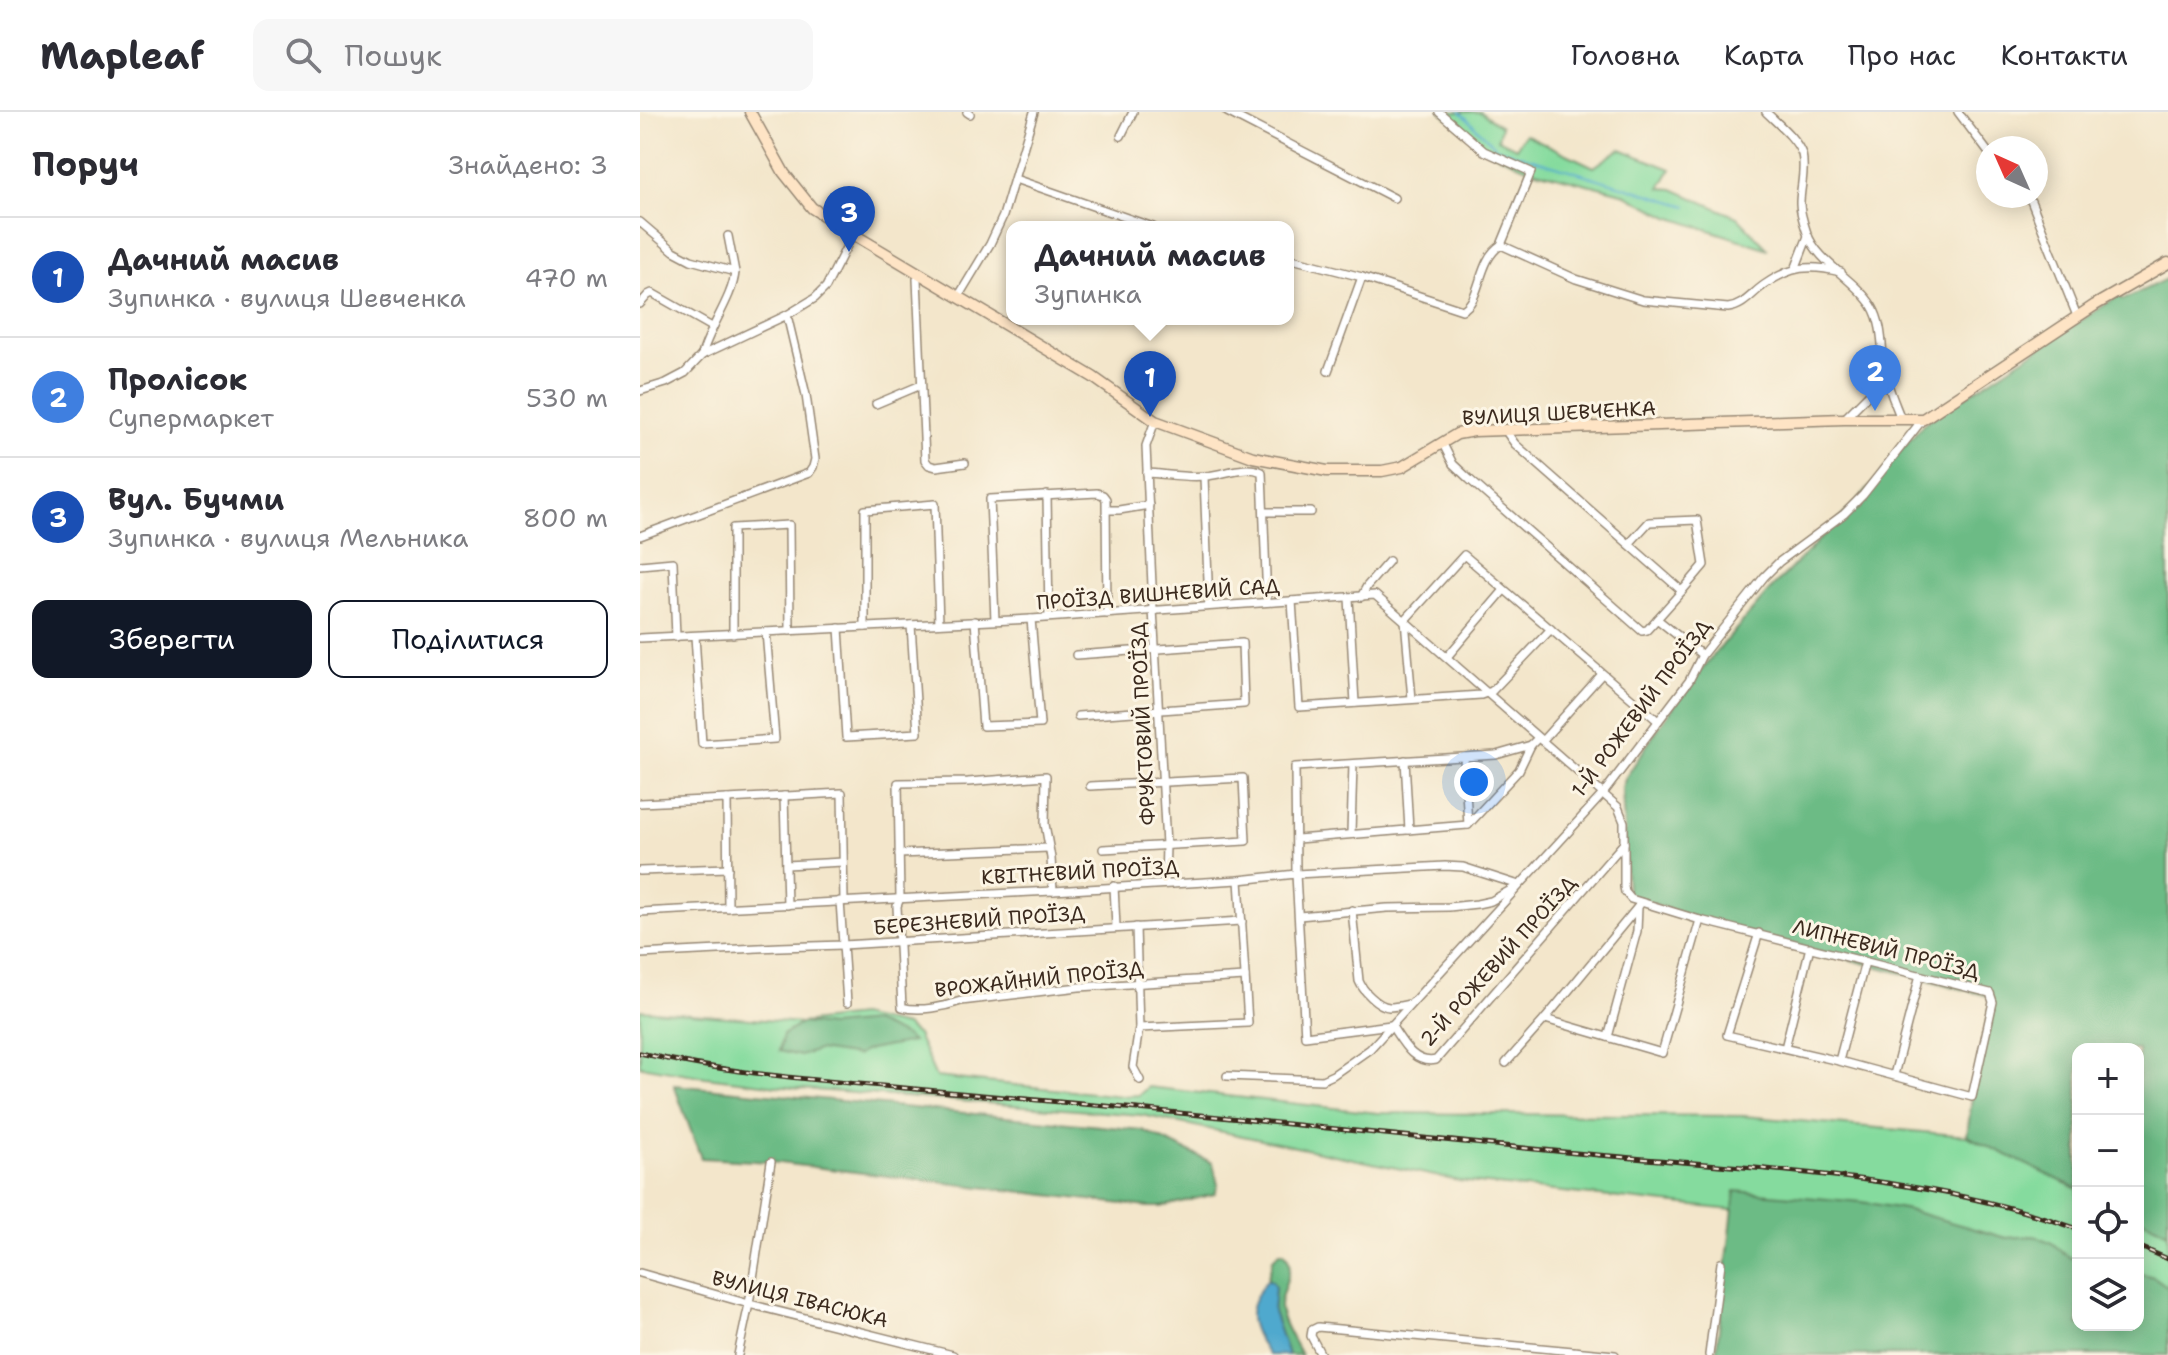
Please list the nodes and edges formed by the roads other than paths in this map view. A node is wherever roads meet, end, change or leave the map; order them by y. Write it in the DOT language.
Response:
graph roads {
  1 [pos="750,112"];
  2 [pos="1034,112"];
  3 [pos="1133,112"];
  4 [pos="1227,112"];
  5 [pos="1439,112"];
  6 [pos="1766,112"];
  7 [pos="1958,112"];
  8 [pos="1121,136"];
  9 [pos="1976,136"];
  10 [pos="1015,179"];
  11 [pos="1394,198"];
  12 [pos="2034,208"];
  13 [pos="1136,221"];
  14 [pos="640,222"];
  15 [pos="853,234"];
  16 [pos="728,236"];
  17 [pos="1808,236"];
  18 [pos="1501,245"];
  19 [pos="1294,260"];
  20 [pos="2168,263"];
  21 [pos="1796,267"];
  22 [pos="735,272"];
  23 [pos="1841,272"];
  24 [pos="920,273"];
  25 [pos="1362,277"];
  26 [pos="958,297"];
  27 [pos="640,304"];
  28 [pos="787,315"];
  29 [pos="2077,316"];
  30 [pos="712,327"];
  31 [pos="702,355"];
  32 [pos="1328,371"];
  33 [pos="1885,372"];
  34 [pos="921,385"];
  35 [pos="640,391"];
  36 [pos="1871,392"];
  37 [pos="1890,392"];
  38 [pos="876,404"];
  39 [pos="1844,419"];
  40 [pos="1901,419"];
  41 [pos="1923,419"];
  42 [pos="1155,421"];
  43 [pos="1505,430"];
  44 [pos="1442,442"];
  45 [pos="965,463"];
  46 [pos="1147,473"];
  47 [pos="1204,477"];
  48 [pos="1047,495"];
  49 [pos="1149,505"];
  50 [pos="1107,510"];
  51 [pos="1264,512"];
  52 [pos="1311,512"];
  53 [pos="640,536"];
  54 [pos="1629,544"];
  55 [pos="1389,561"];
  56 [pos="640,565"];
  57 [pos="1504,590"];
  58 [pos="1682,591"];
  59 [pos="1361,597"];
  60 [pos="1349,598"];
  61 [pos="1292,601"];
  62 [pos="1267,602"];
  63 [pos="1209,606"];
  64 [pos="1153,609"];
  65 [pos="1107,614"];
  66 [pos="1049,617"];
  67 [pos="1031,619"];
  68 [pos="1657,619"];
  69 [pos="995,620"];
  70 [pos="1405,620"];
  71 [pos="975,621"];
  72 [pos="939,623"];
  73 [pos="911,625"];
  74 [pos="865,627"];
  75 [pos="839,628"];
  76 [pos="1551,629"];
  77 [pos="790,631"];
  78 [pos="766,632"];
  79 [pos="733,634"];
  80 [pos="695,636"];
  81 [pos="676,637"];
  82 [pos="640,638"];
  83 [pos="1156,649"];
  84 [pos="1076,655"];
  85 [pos="1702,655"];
  86 [pos="1447,657"];
  87 [pos="1602,674"];
  88 [pos="1488,693"];
  89 [pos="1412,699"];
  90 [pos="1355,703"];
  91 [pos="1159,709"];
  92 [pos="1078,716"];
  93 [pos="1658,721"];
  94 [pos="1540,739"];
  95 [pos="1531,745"];
  96 [pos="1464,757"];
  97 [pos="1405,760"];
  98 [pos="1353,764"];
  99 [pos="1162,781"];
  100 [pos="1090,786"];
  101 [pos="1602,795"];
  102 [pos="784,796"];
  103 [pos="727,799"];
  104 [pos="640,803"];
  105 [pos="1468,825"];
  106 [pos="1409,830"];
  107 [pos="1351,833"];
  108 [pos="1297,839"];
  109 [pos="1625,841"];
  110 [pos="1166,845"];
  111 [pos="1048,848"];
  112 [pos="1103,849"];
  113 [pos="899,854"];
  114 [pos="843,862"];
  115 [pos="786,865"];
  116 [pos="728,868"];
  117 [pos="640,871"];
  118 [pos="1296,874"];
  119 [pos="1239,880"];
  120 [pos="1165,883"];
  121 [pos="1519,885"];
  122 [pos="1114,886"];
  123 [pos="1053,891"];
  124 [pos="900,898"];
  125 [pos="842,901"];
  126 [pos="787,905"];
  127 [pos="1639,905"];
  128 [pos="728,908"];
  129 [pos="1352,910"];
  130 [pos="640,912"];
  131 [pos="1299,916"];
  132 [pos="1700,920"];
  133 [pos="1242,921"];
  134 [pos="1116,927"];
  135 [pos="1136,927"];
  136 [pos="1759,933"];
  137 [pos="899,941"];
  138 [pos="843,945"];
  139 [pos="1810,947"];
  140 [pos="640,954"];
  141 [pos="1865,962"];
  142 [pos="1920,975"];
  143 [pos="1245,977"];
  144 [pos="1138,983"];
  145 [pos="847,1003"];
  146 [pos="1412,1003"];
  147 [pos="1545,1019"];
  148 [pos="1391,1025"];
  149 [pos="1139,1028"];
  150 [pos="1608,1037"];
  151 [pos="1785,1048"];
  152 [pos="1839,1061"];
  153 [pos="1506,1063"];
  154 [pos="1894,1075"];
  155 [pos="1227,1076"];
  156 [pos="1140,1080"];
  157 [pos="771,1162"];
  158 [pos="1721,1263"];
  159 [pos="640,1273"];
  160 [pos="749,1304"];
  161 [pos="738,1355"];
  162 [pos="953,1355"];
  163 [pos="1321,1355"];
  164 [pos="1615,1355"];
  165 [pos="1709,1355"];
  1 -- 15 [label="street, ВУЛИЦЯ ШЕВЧЕНКА"];
  2 -- 10 [label="street"];
  3 -- 8 [label="street"];
  4 -- 11 [label="street"];
  5 -- 18 [label="street"];
  6 -- 17 [label="street"];
  7 -- 9 [label="street"];
  10 -- 13 [label="street"];
  10 -- 26 [label="street"];
  12 -- 29 [label="street"];
  14 -- 22 [label="street"];
  15 -- 24 [label="street, ВУЛИЦЯ ШЕВЧЕНКА"];
  15 -- 28 [label="street"];
  16 -- 22 [label="street"];
  17 -- 21 [label="street"];
  17 -- 23 [label="street"];
  18 -- 21 [label="street"];
  18 -- 25 [label="street"];
  19 -- 25 [label="street"];
  20 -- 29 [label="street, 1-Й РОЖЕВИЙ ПРОЇЗД"];
  21 -- 23 [label="street"];
  22 -- 30 [label="street"];
  23 -- 33 [label="street"];
  24 -- 26 [label="street, ВУЛИЦЯ ШЕВЧЕНКА"];
  24 -- 34 [label="street"];
  25 -- 32 [label="street"];
  26 -- 42 [label="street, ВУЛИЦЯ ШЕВЧЕНКА"];
  27 -- 30 [label="street"];
  28 -- 31 [label="street"];
  28 -- 53 [label="street"];
  29 -- 41 [label="street, 1-Й РОЖЕВИЙ ПРОЇЗД"];
  30 -- 31 [label="street"];
  31 -- 35 [label="street"];
  33 -- 36 [label="street"];
  33 -- 37 [label="street"];
  34 -- 38 [label="street"];
  34 -- 45 [label="street"];
  36 -- 37 [label="street"];
  36 -- 39 [label="street"];
  37 -- 40 [label="street"];
  39 -- 40 [label="street, ВУЛИЦЯ ШЕВЧЕНКА"];
  39 -- 43 [label="street, ВУЛИЦЯ ШЕВЧЕНКА"];
  40 -- 41 [label="street, ВУЛИЦЯ ШЕВЧЕНКА"];
  41 -- 85 [label="street, 1-Й РОЖЕВИЙ ПРОЇЗД"];
  42 -- 44 [label="street, ВУЛИЦЯ ШЕВЧЕНКА"];
  42 -- 46 [label="street, ФРУКТОВИЙ ПРОЇЗД"];
  43 -- 44 [label="street, ВУЛИЦЯ ШЕВЧЕНКА"];
  43 -- 54 [label="street"];
  44 -- 68 [label="street"];
  46 -- 47 [label="street"];
  46 -- 49 [label="street, ФРУКТОВИЙ ПРОЇЗД"];
  47 -- 51 [label="street"];
  47 -- 63 [label="street"];
  48 -- 50 [label="street"];
  48 -- 66 [label="street"];
  48 -- 69 [label="street"];
  49 -- 50 [label="street"];
  49 -- 64 [label="street, ФРУКТОВИЙ ПРОЇЗД"];
  50 -- 65 [label="street"];
  51 -- 52 [label="street"];
  51 -- 62 [label="street"];
  54 -- 58 [label="street"];
  54 -- 58 [label="street"];
  55 -- 59 [label="street"];
  56 -- 81 [label="street"];
  57 -- 70 [label="street"];
  57 -- 76 [label="street"];
  57 -- 86 [label="street"];
  58 -- 68 [label="street"];
  59 -- 60 [label="street, ПРОЇЗД ВИШНЕВИЙ САД"];
  59 -- 70 [label="street, ПРОЇЗД ВИШНЕВИЙ САД"];
  60 -- 61 [label="street, ПРОЇЗД ВИШНЕВИЙ САД"];
  60 -- 90 [label="street"];
  61 -- 62 [label="street, ПРОЇЗД ВИШНЕВИЙ САД"];
  61 -- 90 [label="street"];
  62 -- 63 [label="street, ПРОЇЗД ВИШНЕВИЙ САД"];
  63 -- 64 [label="street, ПРОЇЗД ВИШНЕВИЙ САД"];
  64 -- 65 [label="street, ПРОЇЗД ВИШНЕВИЙ САД"];
  64 -- 83 [label="street, ФРУКТОВИЙ ПРОЇЗД"];
  65 -- 66 [label="street, ПРОЇЗД ВИШНЕВИЙ САД"];
  66 -- 67 [label="street, ПРОЇЗД ВИШНЕВИЙ САД"];
  67 -- 69 [label="street, ПРОЇЗД ВИШНЕВИЙ САД"];
  67 -- 71 [label="street"];
  68 -- 85 [label="street"];
  69 -- 71 [label="street, ПРОЇЗД ВИШНЕВИЙ САД"];
  70 -- 86 [label="street, ПРОЇЗД ВИШНЕВИЙ САД"];
  70 -- 89 [label="street"];
  71 -- 72 [label="street, ПРОЇЗД ВИШНЕВИЙ САД"];
  72 -- 73 [label="street, ПРОЇЗД ВИШНЕВИЙ САД"];
  72 -- 74 [label="street"];
  73 -- 74 [label="street, ПРОЇЗД ВИШНЕВИЙ САД"];
  73 -- 75 [label="street"];
  74 -- 75 [label="street, ПРОЇЗД ВИШНЕВИЙ САД"];
  75 -- 77 [label="street, ПРОЇЗД ВИШНЕВИЙ САД"];
  76 -- 87 [label="street"];
  76 -- 88 [label="street"];
  77 -- 78 [label="street, ПРОЇЗД ВИШНЕВИЙ САД"];
  77 -- 79 [label="street"];
  78 -- 79 [label="street, ПРОЇЗД ВИШНЕВИЙ САД"];
  78 -- 80 [label="street"];
  79 -- 80 [label="street, ПРОЇЗД ВИШНЕВИЙ САД"];
  80 -- 81 [label="street, ПРОЇЗД ВИШНЕВИЙ САД"];
  81 -- 82 [label="street, ПРОЇЗД ВИШНЕВИЙ САД"];
  83 -- 84 [label="street"];
  83 -- 91 [label="street, ФРУКТОВИЙ ПРОЇЗД"];
  83 -- 91 [label="street"];
  85 -- 93 [label="street, 1-Й РОЖЕВИЙ ПРОЇЗД"];
  86 -- 88 [label="street, ПРОЇЗД ВИШНЕВИЙ САД"];
  87 -- 93 [label="street"];
  87 -- 94 [label="street"];
  88 -- 89 [label="street"];
  88 -- 94 [label="street, ПРОЇЗД ВИШНЕВИЙ САД"];
  89 -- 90 [label="street"];
  91 -- 92 [label="street"];
  91 -- 99 [label="street, ФРУКТОВИЙ ПРОЇЗД"];
  93 -- 101 [label="street, 1-Й РОЖЕВИЙ ПРОЇЗД"];
  94 -- 95 [label="street"];
  94 -- 101 [label="street, ПРОЇЗД ВИШНЕВИЙ САД"];
  95 -- 96 [label="street"];
  95 -- 105 [label="street"];
  96 -- 97 [label="street"];
  96 -- 105 [label="street"];
  97 -- 98 [label="street"];
  97 -- 106 [label="street"];
  98 -- 107 [label="street"];
  98 -- 108 [label="street"];
  99 -- 100 [label="street"];
  99 -- 110 [label="street, ФРУКТОВИЙ ПРОЇЗД"];
  99 -- 110 [label="street"];
  101 -- 109 [label="street"];
  101 -- 121 [label="street, 1-Й РОЖЕВИЙ ПРОЇЗД"];
  102 -- 103 [label="street"];
  102 -- 114 [label="street"];
  102 -- 115 [label="street"];
  103 -- 104 [label="street"];
  103 -- 116 [label="street"];
  105 -- 106 [label="street"];
  106 -- 107 [label="street"];
  107 -- 108 [label="street"];
  108 -- 118 [label="street"];
  109 -- 127 [label="street"];
  109 -- 148 [label="street, 2-Й РОЖЕВИЙ ПРОЇЗД"];
  110 -- 112 [label="street"];
  110 -- 120 [label="street, ФРУКТОВИЙ ПРОЇЗД"];
  111 -- 113 [label="street"];
  111 -- 113 [label="street"];
  111 -- 123 [label="street"];
  113 -- 124 [label="street"];
  114 -- 115 [label="street"];
  114 -- 125 [label="street"];
  115 -- 126 [label="street"];
  116 -- 117 [label="street"];
  116 -- 128 [label="street"];
  118 -- 119 [label="street, КВІТНЕВИЙ ПРОЇЗД"];
  118 -- 121 [label="street, КВІТНЕВИЙ ПРОЇЗД"];
  118 -- 131 [label="street"];
  119 -- 120 [label="street, КВІТНЕВИЙ ПРОЇЗД"];
  119 -- 133 [label="street"];
  120 -- 122 [label="street, КВІТНЕВИЙ ПРОЇЗД"];
  121 -- 129 [label="street"];
  121 -- 146 [label="street, 1-Й РОЖЕВИЙ ПРОЇЗД"];
  122 -- 123 [label="street, КВІТНЕВИЙ ПРОЇЗД"];
  122 -- 134 [label="street"];
  123 -- 124 [label="street, КВІТНЕВИЙ ПРОЇЗД"];
  124 -- 125 [label="street, КВІТНЕВИЙ ПРОЇЗД"];
  124 -- 137 [label="street"];
  125 -- 126 [label="street, КВІТНЕВИЙ ПРОЇЗД"];
  125 -- 138 [label="street"];
  126 -- 128 [label="street, КВІТНЕВИЙ ПРОЇЗД"];
  127 -- 132 [label="street, ЛИПНЕВИЙ ПРОЇЗД"];
  127 -- 147 [label="street"];
  127 -- 150 [label="street"];
  128 -- 130 [label="street, КВІТНЕВИЙ ПРОЇЗД"];
  129 -- 131 [label="street"];
  129 -- 146 [label="street"];
  131 -- 148 [label="street"];
  132 -- 136 [label="street, ЛИПНЕВИЙ ПРОЇЗД"];
  132 -- 150 [label="street"];
  133 -- 135 [label="street, БЕРЕЗНЕВИЙ ПРОЇЗД"];
  133 -- 143 [label="street"];
  134 -- 135 [label="street, БЕРЕЗНЕВИЙ ПРОЇЗД"];
  134 -- 137 [label="street, БЕРЕЗНЕВИЙ ПРОЇЗД"];
  135 -- 144 [label="street"];
  136 -- 139 [label="street, ЛИПНЕВИЙ ПРОЇЗД"];
  136 -- 151 [label="street, ЛИПНЕВИЙ ПРОЇЗД"];
  137 -- 138 [label="street, БЕРЕЗНЕВИЙ ПРОЇЗД"];
  137 -- 144 [label="street, ВРОЖАЙНИЙ ПРОЇЗД"];
  138 -- 140 [label="street, БЕРЕЗНЕВИЙ ПРОЇЗД"];
  138 -- 145 [label="street"];
  139 -- 141 [label="street, ЛИПНЕВИЙ ПРОЇЗД"];
  139 -- 151 [label="street"];
  141 -- 142 [label="street, ЛИПНЕВИЙ ПРОЇЗД"];
  141 -- 152 [label="street"];
  142 -- 154 [label="street"];
  142 -- 154 [label="street, ЛИПНЕВИЙ ПРОЇЗД"];
  143 -- 144 [label="street, ВРОЖАЙНИЙ ПРОЇЗД"];
  143 -- 149 [label="street"];
  144 -- 149 [label="street"];
  146 -- 148 [label="street, 1-Й РОЖЕВИЙ ПРОЇЗД"];
  147 -- 150 [label="street"];
  147 -- 153 [label="street"];
  148 -- 155 [label="street, 1-Й РОЖЕВИЙ ПРОЇЗД"];
  149 -- 156 [label="street"];
  151 -- 152 [label="street, ЛИПНЕВИЙ ПРОЇЗД"];
  152 -- 154 [label="street, ЛИПНЕВИЙ ПРОЇЗД"];
  157 -- 160 [label="street"];
  158 -- 165 [label="street"];
  159 -- 160 [label="street, ВУЛИЦЯ ІВАСЮКА"];
  160 -- 161 [label="street"];
  160 -- 162 [label="street, ВУЛИЦЯ ІВАСЮКА"];
  163 -- 164 [label="street"];
}
